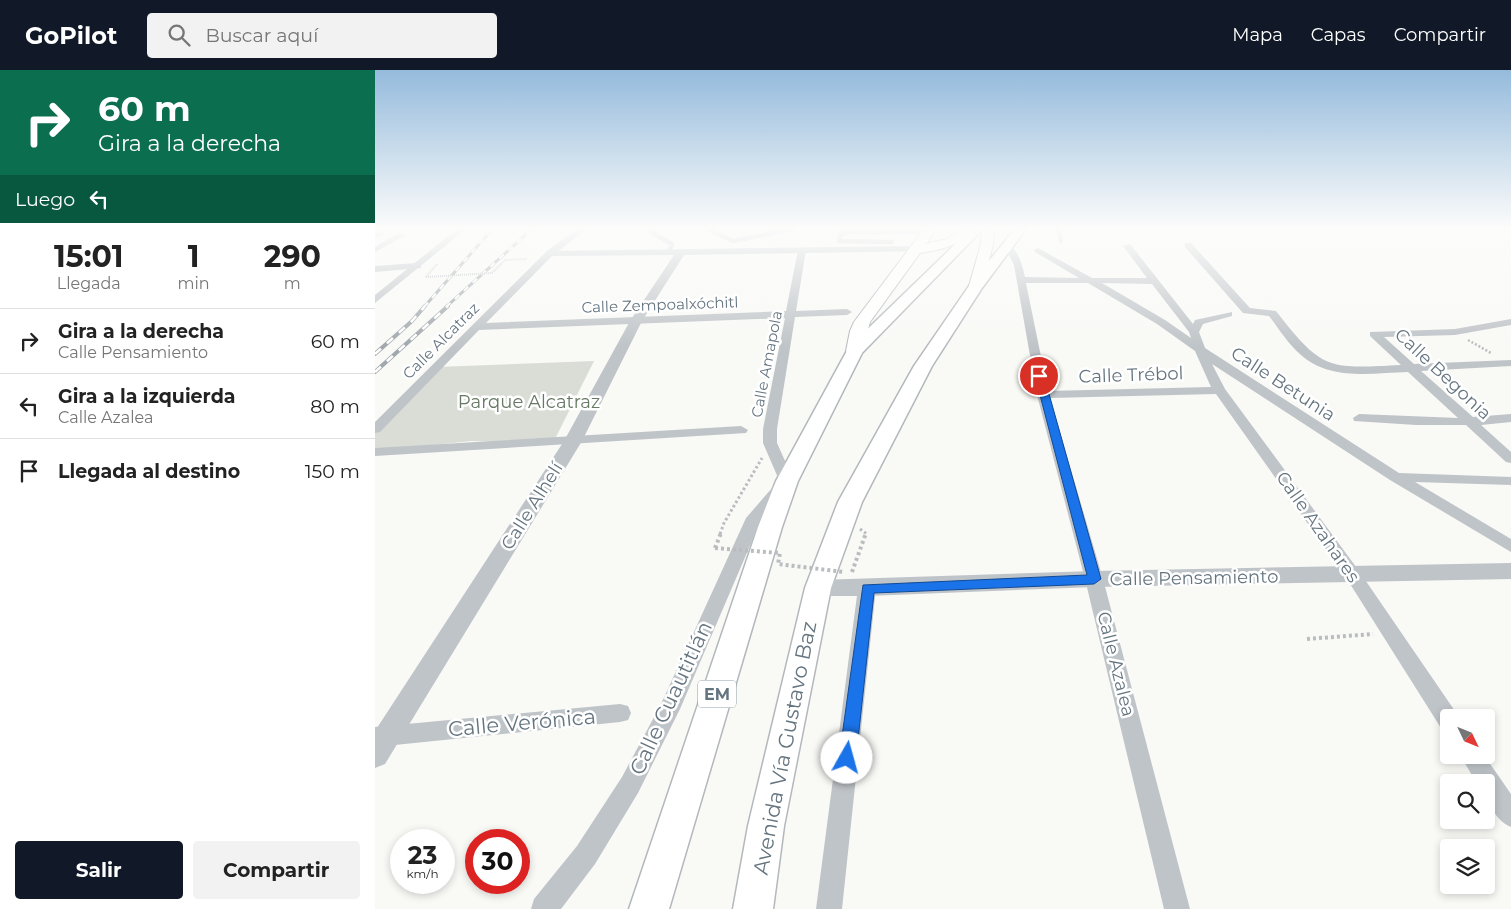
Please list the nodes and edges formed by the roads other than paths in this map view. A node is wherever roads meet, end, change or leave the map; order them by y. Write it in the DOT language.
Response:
graph roads {
  1 [pos="414,268"];
  2 [pos="536,268"];
  3 [pos="666,268"];
  4 [pos="800,268"];
  5 [pos="904,268"];
  6 [pos="939,268"];
  7 [pos="981,268"];
  8 [pos="990,268"];
  9 [pos="1019,268"];
  10 [pos="1067,268"];
  11 [pos="1144,268"];
  12 [pos="1208,268"];
  13 [pos="1021,280"];
  14 [pos="1154,281"];
  15 [pos="1089,282"];
  16 [pos="976,286"];
  17 [pos="375,300"];
  18 [pos="847,312"];
  19 [pos="791,314"];
  20 [pos="1228,314"];
  21 [pos="636,321"];
  22 [pos="1511,322"];
  23 [pos="475,327"];
  24 [pos="1194,332"];
  25 [pos="1199,350"];
  26 [pos="855,351"];
  27 [pos="1509,363"];
  28 [pos="1411,368"];
  29 [pos="1219,390"];
  30 [pos="1043,395"];
  31 [pos="1359,418"];
  32 [pos="1511,418"];
  33 [pos="1468,423"];
  34 [pos="375,429"];
  35 [pos="741,430"];
  36 [pos="573,441"];
  37 [pos="375,452"];
  38 [pos="1511,460"];
  39 [pos="1394,476"];
  40 [pos="787,481"];
  41 [pos="1511,481"];
  42 [pos="1511,546"];
  43 [pos="1511,571"];
  44 [pos="1353,575"];
  45 [pos="1094,579"];
  46 [pos="845,584"];
  47 [pos="1441,709"];
  48 [pos="620,713"];
  49 [pos="381,736"];
  50 [pos="375,755"];
  51 [pos="1477,764"];
  52 [pos="1511,815"];
  53 [pos="543,909"];
  54 [pos="649,909"];
  55 [pos="753,909"];
  56 [pos="829,909"];
  57 [pos="1177,909"];
  1 -- 17 [label="street"];
  2 -- 23 [label="street, Calle Alcatraz"];
  3 -- 21 [label="street, Calle Alhelí"];
  4 -- 19 [label="street, Calle Amapola"];
  5 -- 26 [label="highway"];
  6 -- 26 [label="main road, EM"];
  7 -- 16 [label="highway"];
  8 -- 16 [label="main road, Avenida Vía Gustavo Baz"];
  9 -- 13 [label="street, Calle Azalea"];
  10 -- 15 [label="street, Calle Betunia"];
  11 -- 14 [label="street, Calle Azahares"];
  12 -- 28 [label="street"];
  13 -- 15 [label="street"];
  13 -- 30 [label="street, Calle Azalea"];
  14 -- 15 [label="street"];
  14 -- 24 [label="street, Calle Azahares"];
  15 -- 25 [label="street, Calle Betunia"];
  16 -- 46 [label="main road, Avenida Vía Gustavo Baz"];
  18 -- 19 [label="street, Calle Zempoalxóchitl"];
  19 -- 21 [label="street, Calle Zempoalxóchitl"];
  19 -- 40 [label="street, Calle Amapola"];
  20 -- 24 [label="street"];
  21 -- 23 [label="street, Calle Zempoalxóchitl"];
  21 -- 36 [label="street, Calle Alhelí"];
  22 -- 28 [label="street, Calle Begonia"];
  23 -- 34 [label="street, Calle Alcatraz"];
  24 -- 25 [label="street, Calle Azahares"];
  25 -- 29 [label="street, Calle Azahares"];
  25 -- 39 [label="street, Calle Betunia"];
  26 -- 40 [label="main road, EM"];
  27 -- 28 [label="street"];
  28 -- 33 [label="street, Calle Begonia"];
  29 -- 30 [label="street, Calle Trébol"];
  29 -- 44 [label="street, Calle Azahares"];
  30 -- 45 [label="street, Calle Azalea"];
  31 -- 33 [label="street"];
  32 -- 33 [label="street"];
  33 -- 38 [label="street, Calle Begonia"];
  35 -- 36 [label="street"];
  36 -- 37 [label="street"];
  36 -- 49 [label="street, Calle Alhelí"];
  39 -- 41 [label="street"];
  39 -- 42 [label="street, Calle Betunia"];
  40 -- 53 [label="street, Calle Cuautitlán"];
  40 -- 54 [label="main road, EM"];
  43 -- 44 [label="street, Calle Pensamiento"];
  44 -- 45 [label="street, Calle Pensamiento"];
  44 -- 47 [label="street, Calle Azahares"];
  45 -- 46 [label="street, Calle Pensamiento"];
  45 -- 57 [label="street, Calle Azalea"];
  46 -- 55 [label="main road, Avenida Vía Gustavo Baz"];
  46 -- 56 [label="street"];
  48 -- 49 [label="street, Calle Verónica"];
  49 -- 50 [label="street, Calle Alhelí"];
  51 -- 52 [label="street"];
}
